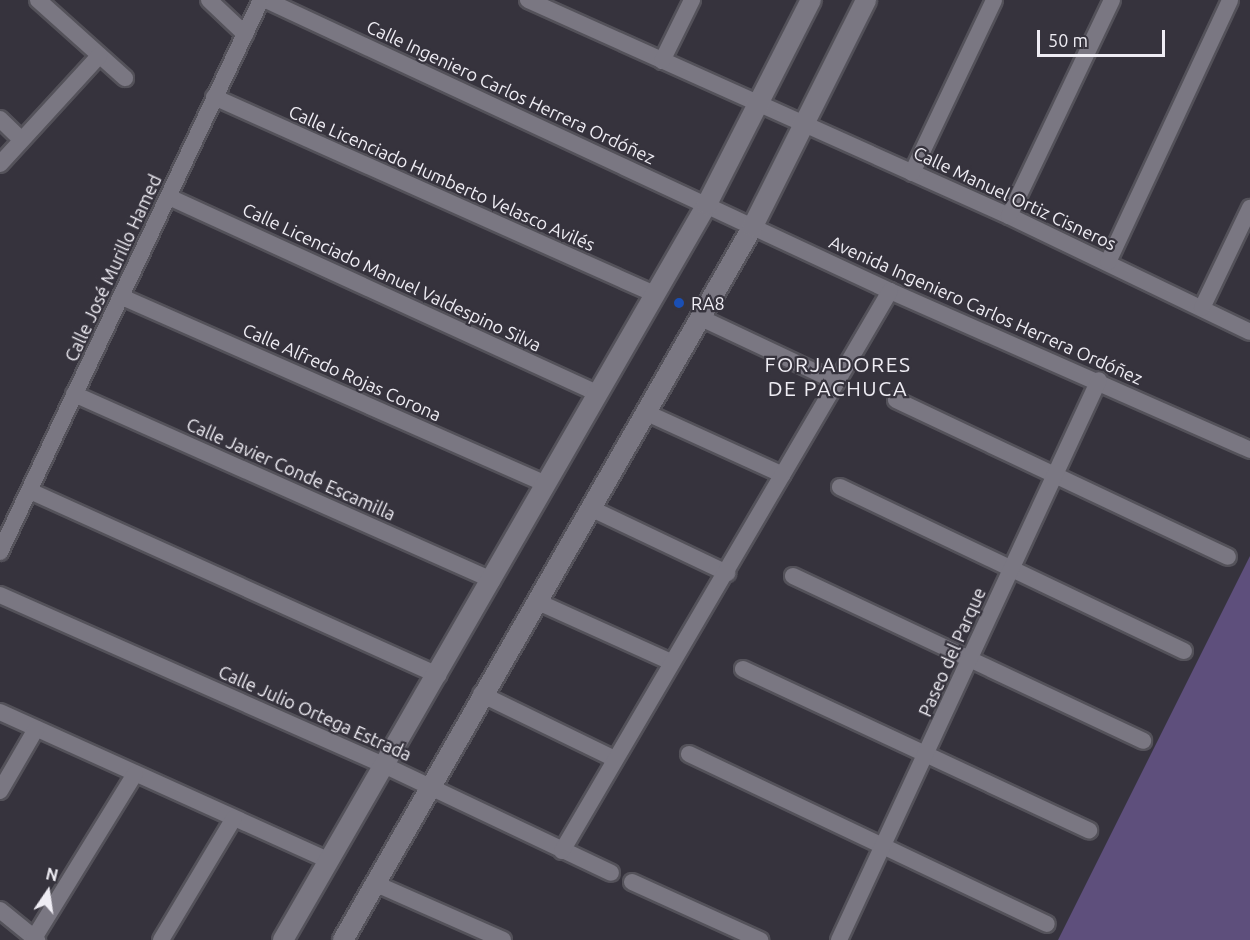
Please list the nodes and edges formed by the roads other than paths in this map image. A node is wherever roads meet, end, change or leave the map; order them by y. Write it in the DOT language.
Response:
graph roads {
  1 [pos="38,0"];
  2 [pos="209,0"];
  3 [pos="261,0"];
  4 [pos="266,0"];
  5 [pos="528,0"];
  6 [pos="692,0"];
  7 [pos="812,0"];
  8 [pos="866,0"];
  9 [pos="994,0"];
  10 [pos="1112,0"];
  11 [pos="1230,0"];
  12 [pos="245,34"];
  13 [pos="99,56"];
  14 [pos="662,61"];
  15 [pos="125,78"];
  16 [pos="214,97"];
  17 [pos="760,105"];
  18 [pos="0,120"];
  19 [pos="806,126"];
  20 [pos="21,139"];
  21 [pos="0,164"];
  22 [pos="912,172"];
  23 [pos="169,197"];
  24 [pos="707,204"];
  25 [pos="1250,208"];
  26 [pos="1009,216"];
  27 [pos="753,226"];
  28 [pos="1108,262"];
  29 [pos="890,291"];
  30 [pos="654,294"];
  31 [pos="122,297"];
  32 [pos="1202,308"];
  33 [pos="701,318"];
  34 [pos="1250,332"];
  35 [pos="1099,380"];
  36 [pos="837,382"];
  37 [pos="74,394"];
  38 [pos="599,394"];
  39 [pos="896,400"];
  40 [pos="647,413"];
  41 [pos="1250,450"];
  42 [pos="1055,474"];
  43 [pos="783,475"];
  44 [pos="546,484"];
  45 [pos="840,487"];
  46 [pos="30,491"];
  47 [pos="590,508"];
  48 [pos="0,552"];
  49 [pos="1228,557"];
  50 [pos="1012,566"];
  51 [pos="727,573"];
  52 [pos="793,576"];
  53 [pos="492,580"];
  54 [pos="0,595"];
  55 [pos="536,601"];
  56 [pos="1184,651"];
  57 [pos="971,660"];
  58 [pos="671,662"];
  59 [pos="743,669"];
  60 [pos="438,675"];
  61 [pos="482,694"];
  62 [pos="0,712"];
  63 [pos="36,729"];
  64 [pos="1143,741"];
  65 [pos="688,754"];
  66 [pos="927,754"];
  67 [pos="615,759"];
  68 [pos="386,766"];
  69 [pos="135,774"];
  70 [pos="430,786"];
  71 [pos="0,791"];
  72 [pos="234,818"];
  73 [pos="1089,830"];
  74 [pos="882,846"];
  75 [pos="562,851"];
  76 [pos="330,861"];
  77 [pos="611,873"];
  78 [pos="632,882"];
  79 [pos="374,883"];
  80 [pos="0,910"];
  81 [pos="1047,924"];
  82 [pos="35,939"];
  83 [pos="161,940"];
  84 [pos="283,940"];
  85 [pos="344,940"];
  86 [pos="503,940"];
  87 [pos="760,940"];
  88 [pos="839,940"];
  1 -- 13 [label="street"];
  2 -- 12 [label="street"];
  3 -- 12 [label="street, Calle José Murillo Hamed"];
  4 -- 24 [label="street, Calle Ingeniero Carlos Herrera Ordóñez"];
  5 -- 14 [label="street, Calle Manuel Ortiz Cisneros"];
  6 -- 14 [label="street"];
  7 -- 17 [label="street"];
  8 -- 19 [label="street"];
  9 -- 22 [label="street"];
  10 -- 26 [label="street"];
  11 -- 28 [label="street"];
  12 -- 16 [label="street, Calle José Murillo Hamed"];
  13 -- 15 [label="street"];
  13 -- 20 [label="street"];
  14 -- 17 [label="street, Calle Manuel Ortiz Cisneros"];
  16 -- 23 [label="street, Calle José Murillo Hamed"];
  16 -- 30 [label="street, Calle Licenciado Humberto Velasco Avilés"];
  17 -- 19 [label="street, Calle Manuel Ortiz Cisneros"];
  17 -- 24 [label="street"];
  18 -- 20 [label="street"];
  19 -- 22 [label="street, Calle Manuel Ortiz Cisneros"];
  19 -- 27 [label="street"];
  20 -- 21 [label="street"];
  22 -- 26 [label="street, Calle Manuel Ortiz Cisneros"];
  23 -- 31 [label="street, Calle José Murillo Hamed"];
  23 -- 38 [label="street, Calle Licenciado Manuel Valdespino Silva"];
  24 -- 27 [label="street, Avenida Ingeniero Carlos Herrera Ordóñez"];
  24 -- 30 [label="street"];
  25 -- 32 [label="street"];
  26 -- 28 [label="street, Calle Manuel Ortiz Cisneros"];
  27 -- 29 [label="street, Avenida Ingeniero Carlos Herrera Ordóñez"];
  27 -- 33 [label="street"];
  28 -- 32 [label="street, Calle Manuel Ortiz Cisneros"];
  29 -- 35 [label="street, Avenida Ingeniero Carlos Herrera Ordóñez"];
  29 -- 36 [label="street"];
  30 -- 38 [label="street"];
  31 -- 37 [label="street, Calle José Murillo Hamed"];
  31 -- 44 [label="street, Calle Alfredo Rojas Corona"];
  32 -- 34 [label="street, Calle Manuel Ortiz Cisneros"];
  33 -- 36 [label="street"];
  33 -- 40 [label="street"];
  35 -- 41 [label="street, Avenida Ingeniero Carlos Herrera Ordóñez"];
  35 -- 42 [label="street, Paseo del Parque"];
  36 -- 43 [label="street"];
  37 -- 46 [label="street, Calle José Murillo Hamed"];
  37 -- 53 [label="street, Calle Javier Conde Escamilla"];
  38 -- 44 [label="street"];
  39 -- 42 [label="street"];
  40 -- 43 [label="street"];
  40 -- 47 [label="street"];
  42 -- 49 [label="street"];
  42 -- 50 [label="street, Paseo del Parque"];
  43 -- 51 [label="street"];
  44 -- 53 [label="street"];
  45 -- 50 [label="street"];
  46 -- 48 [label="street, Calle José Murillo Hamed"];
  46 -- 60 [label="street"];
  47 -- 51 [label="street"];
  47 -- 55 [label="street"];
  50 -- 56 [label="street"];
  50 -- 57 [label="street, Paseo del Parque"];
  51 -- 58 [label="street"];
  52 -- 57 [label="street"];
  53 -- 60 [label="street"];
  54 -- 68 [label="street, Calle Julio Ortega Estrada"];
  55 -- 58 [label="street"];
  55 -- 61 [label="street"];
  57 -- 64 [label="street"];
  57 -- 66 [label="street, Paseo del Parque"];
  58 -- 67 [label="street"];
  59 -- 66 [label="street"];
  60 -- 68 [label="street"];
  61 -- 67 [label="street"];
  61 -- 70 [label="street"];
  62 -- 63 [label="street"];
  63 -- 69 [label="street"];
  63 -- 71 [label="street"];
  65 -- 74 [label="street"];
  66 -- 73 [label="street"];
  66 -- 74 [label="street, Paseo del Parque"];
  67 -- 75 [label="street"];
  68 -- 70 [label="street, Calle Julio Ortega Estrada"];
  68 -- 76 [label="street"];
  69 -- 72 [label="street"];
  69 -- 82 [label="street"];
  70 -- 75 [label="street, Calle Julio Ortega Estrada"];
  70 -- 79 [label="street"];
  72 -- 76 [label="street"];
  72 -- 83 [label="street"];
  74 -- 81 [label="street"];
  74 -- 88 [label="street, Paseo del Parque"];
  75 -- 77 [label="street, Calle Julio Ortega Estrada"];
  76 -- 84 [label="street"];
  78 -- 87 [label="street"];
  79 -- 85 [label="street"];
  79 -- 86 [label="street"];
  80 -- 82 [label="street"];
}
